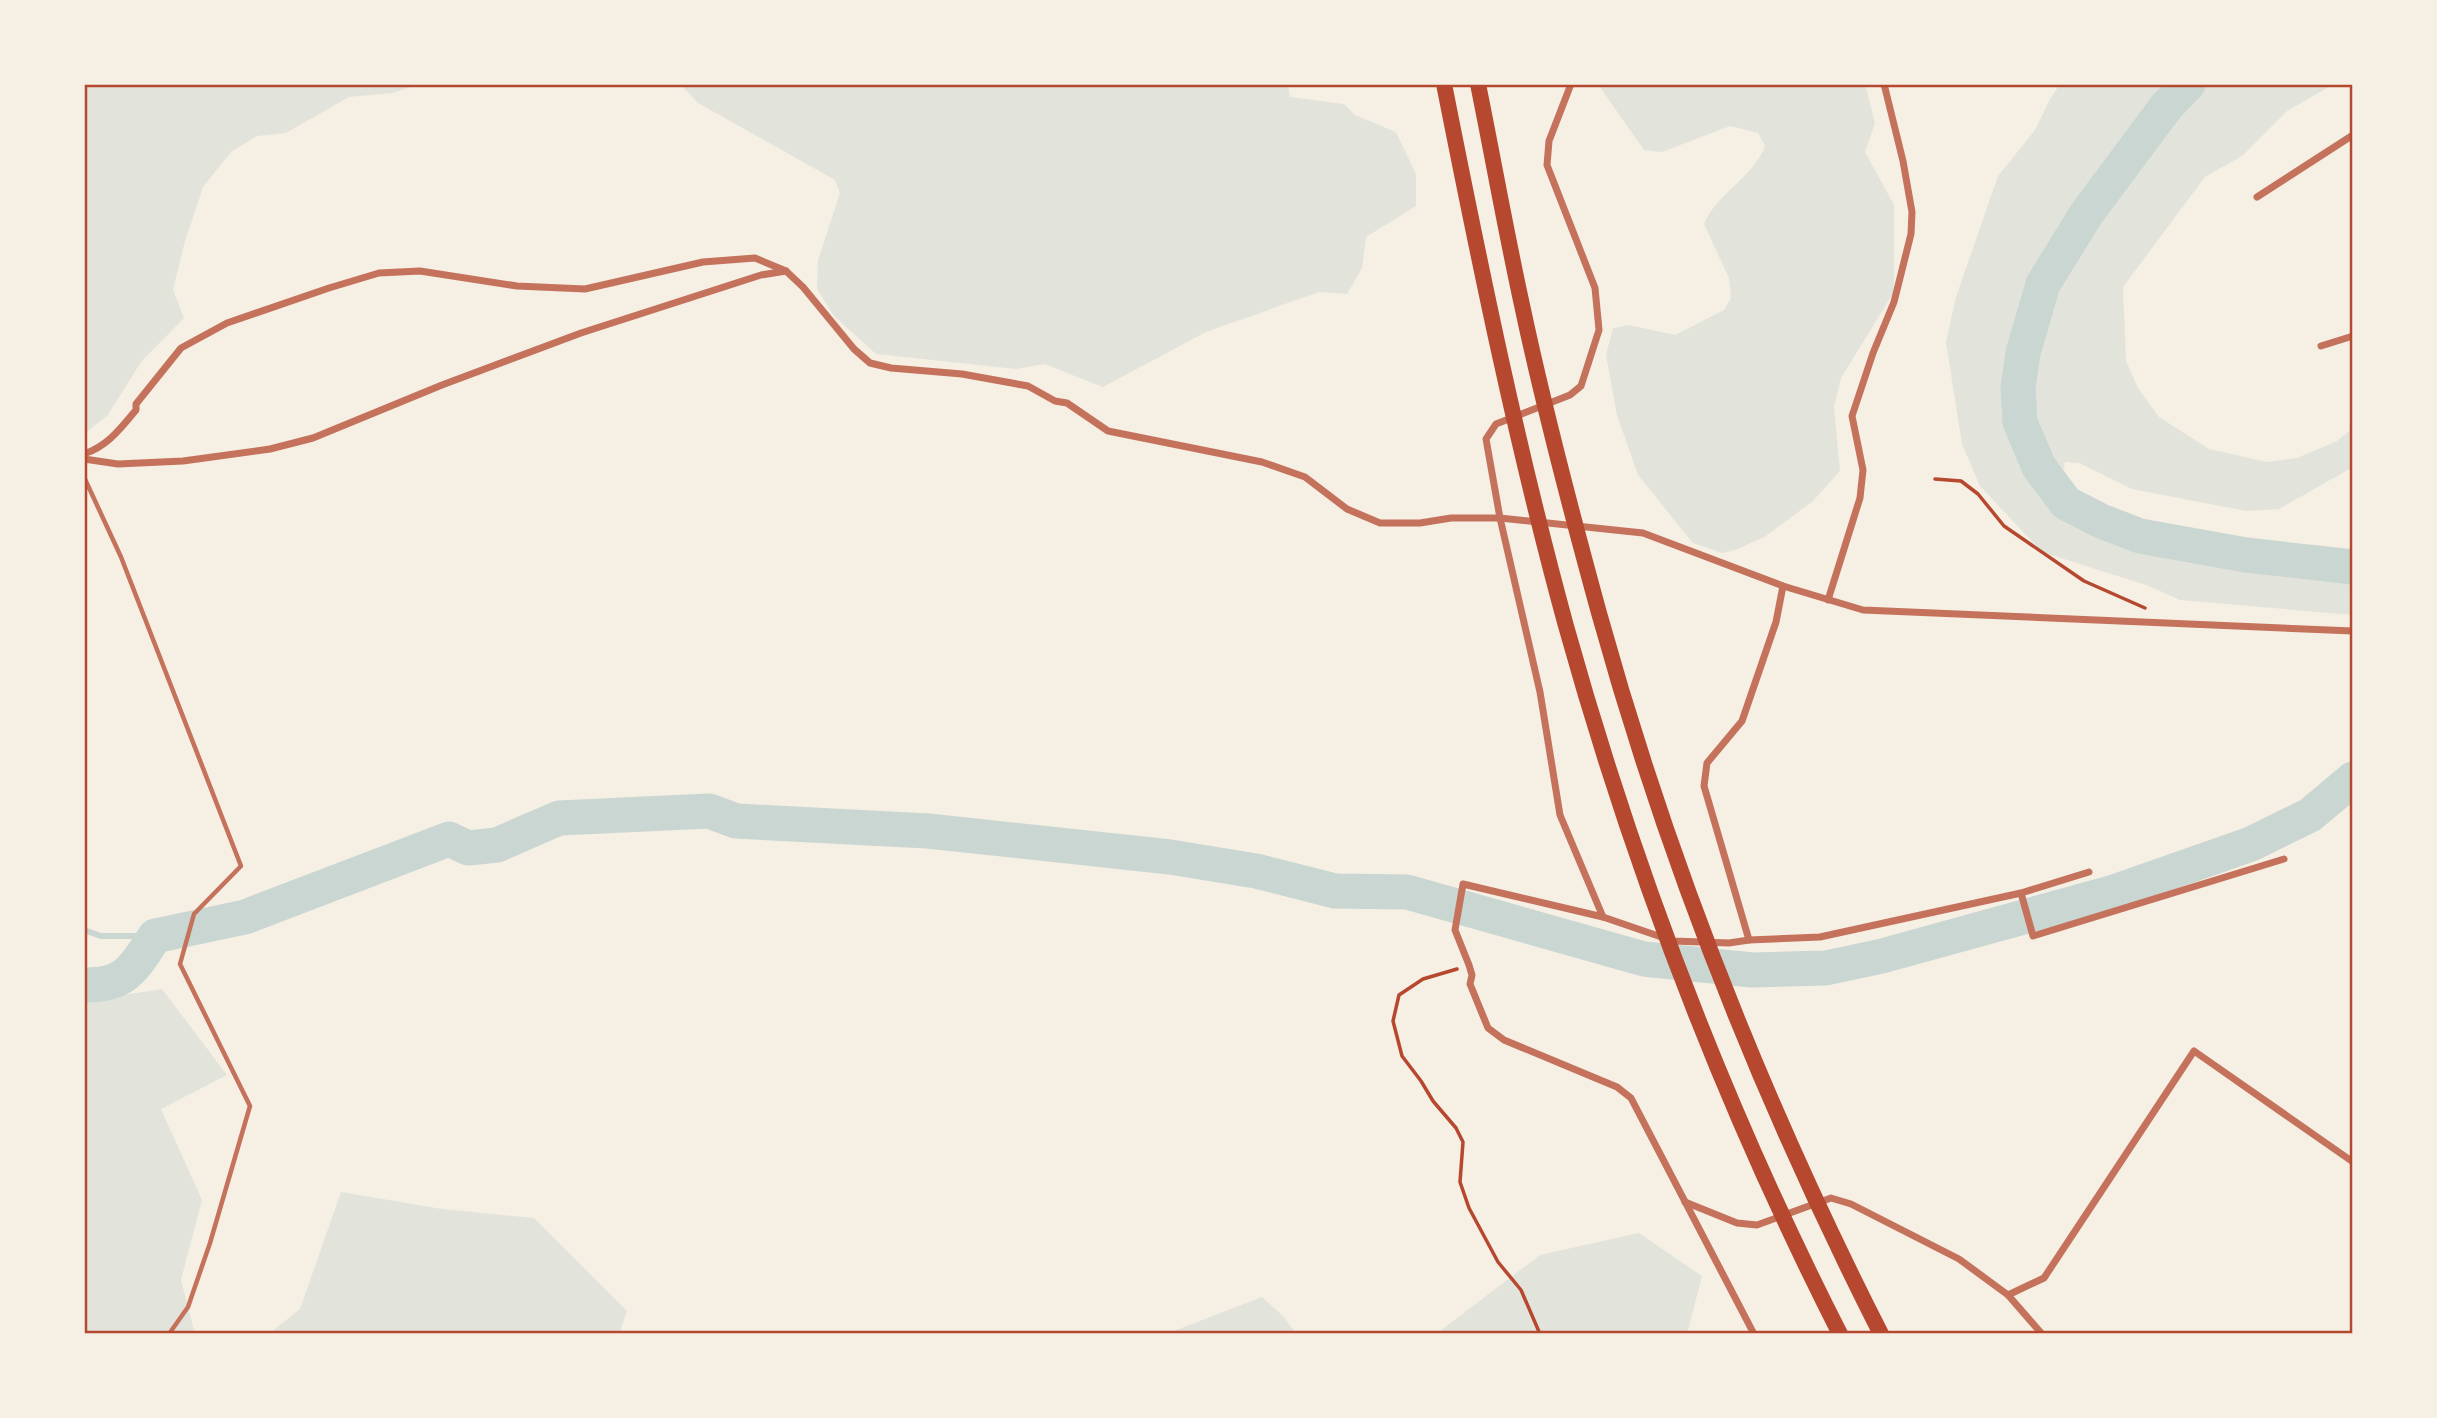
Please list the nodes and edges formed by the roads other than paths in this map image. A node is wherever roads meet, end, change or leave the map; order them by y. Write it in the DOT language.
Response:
graph roads {
  1 [pos="1444,84"];
  2 [pos="1478,84"];
  3 [pos="1571,84"];
  4 [pos="1884,84"];
  5 [pos="2353,135"];
  6 [pos="2257,197"];
  7 [pos="786,271"];
  8 [pos="2353,336"];
  9 [pos="2321,346"];
  10 [pos="84,456"];
  11 [pos="84,477"];
  12 [pos="1500,519"];
  13 [pos="1783,586"];
  14 [pos="1828,600"];
  15 [pos="2353,631"];
  16 [pos="2284,859"];
  17 [pos="2089,872"];
  18 [pos="2021,893"];
  19 [pos="1603,917"];
  20 [pos="1749,940"];
  21 [pos="2353,1162"];
  22 [pos="1685,1202"];
  23 [pos="2008,1295"];
  24 [pos="169,1334"];
  25 [pos="1754,1334"];
  26 [pos="1840,1334"];
  27 [pos="1881,1334"];
  28 [pos="2042,1334"];
  1 -- 26 [label="highway"];
  2 -- 27 [label="highway"];
  3 -- 12 [label="street"];
  4 -- 14 [label="street"];
  5 -- 6 [label="street"];
  7 -- 10 [label="street"];
  7 -- 10 [label="street"];
  7 -- 12 [label="street"];
  8 -- 9 [label="street"];
  11 -- 24 [label="lane"];
  12 -- 13 [label="street"];
  12 -- 19 [label="street"];
  13 -- 14 [label="street"];
  13 -- 20 [label="street"];
  14 -- 15 [label="street"];
  16 -- 18 [label="street"];
  17 -- 18 [label="street"];
  18 -- 20 [label="street"];
  19 -- 20 [label="street"];
  19 -- 22 [label="street"];
  21 -- 23 [label="street"];
  22 -- 23 [label="street"];
  22 -- 25 [label="street"];
  23 -- 28 [label="street"];
}
